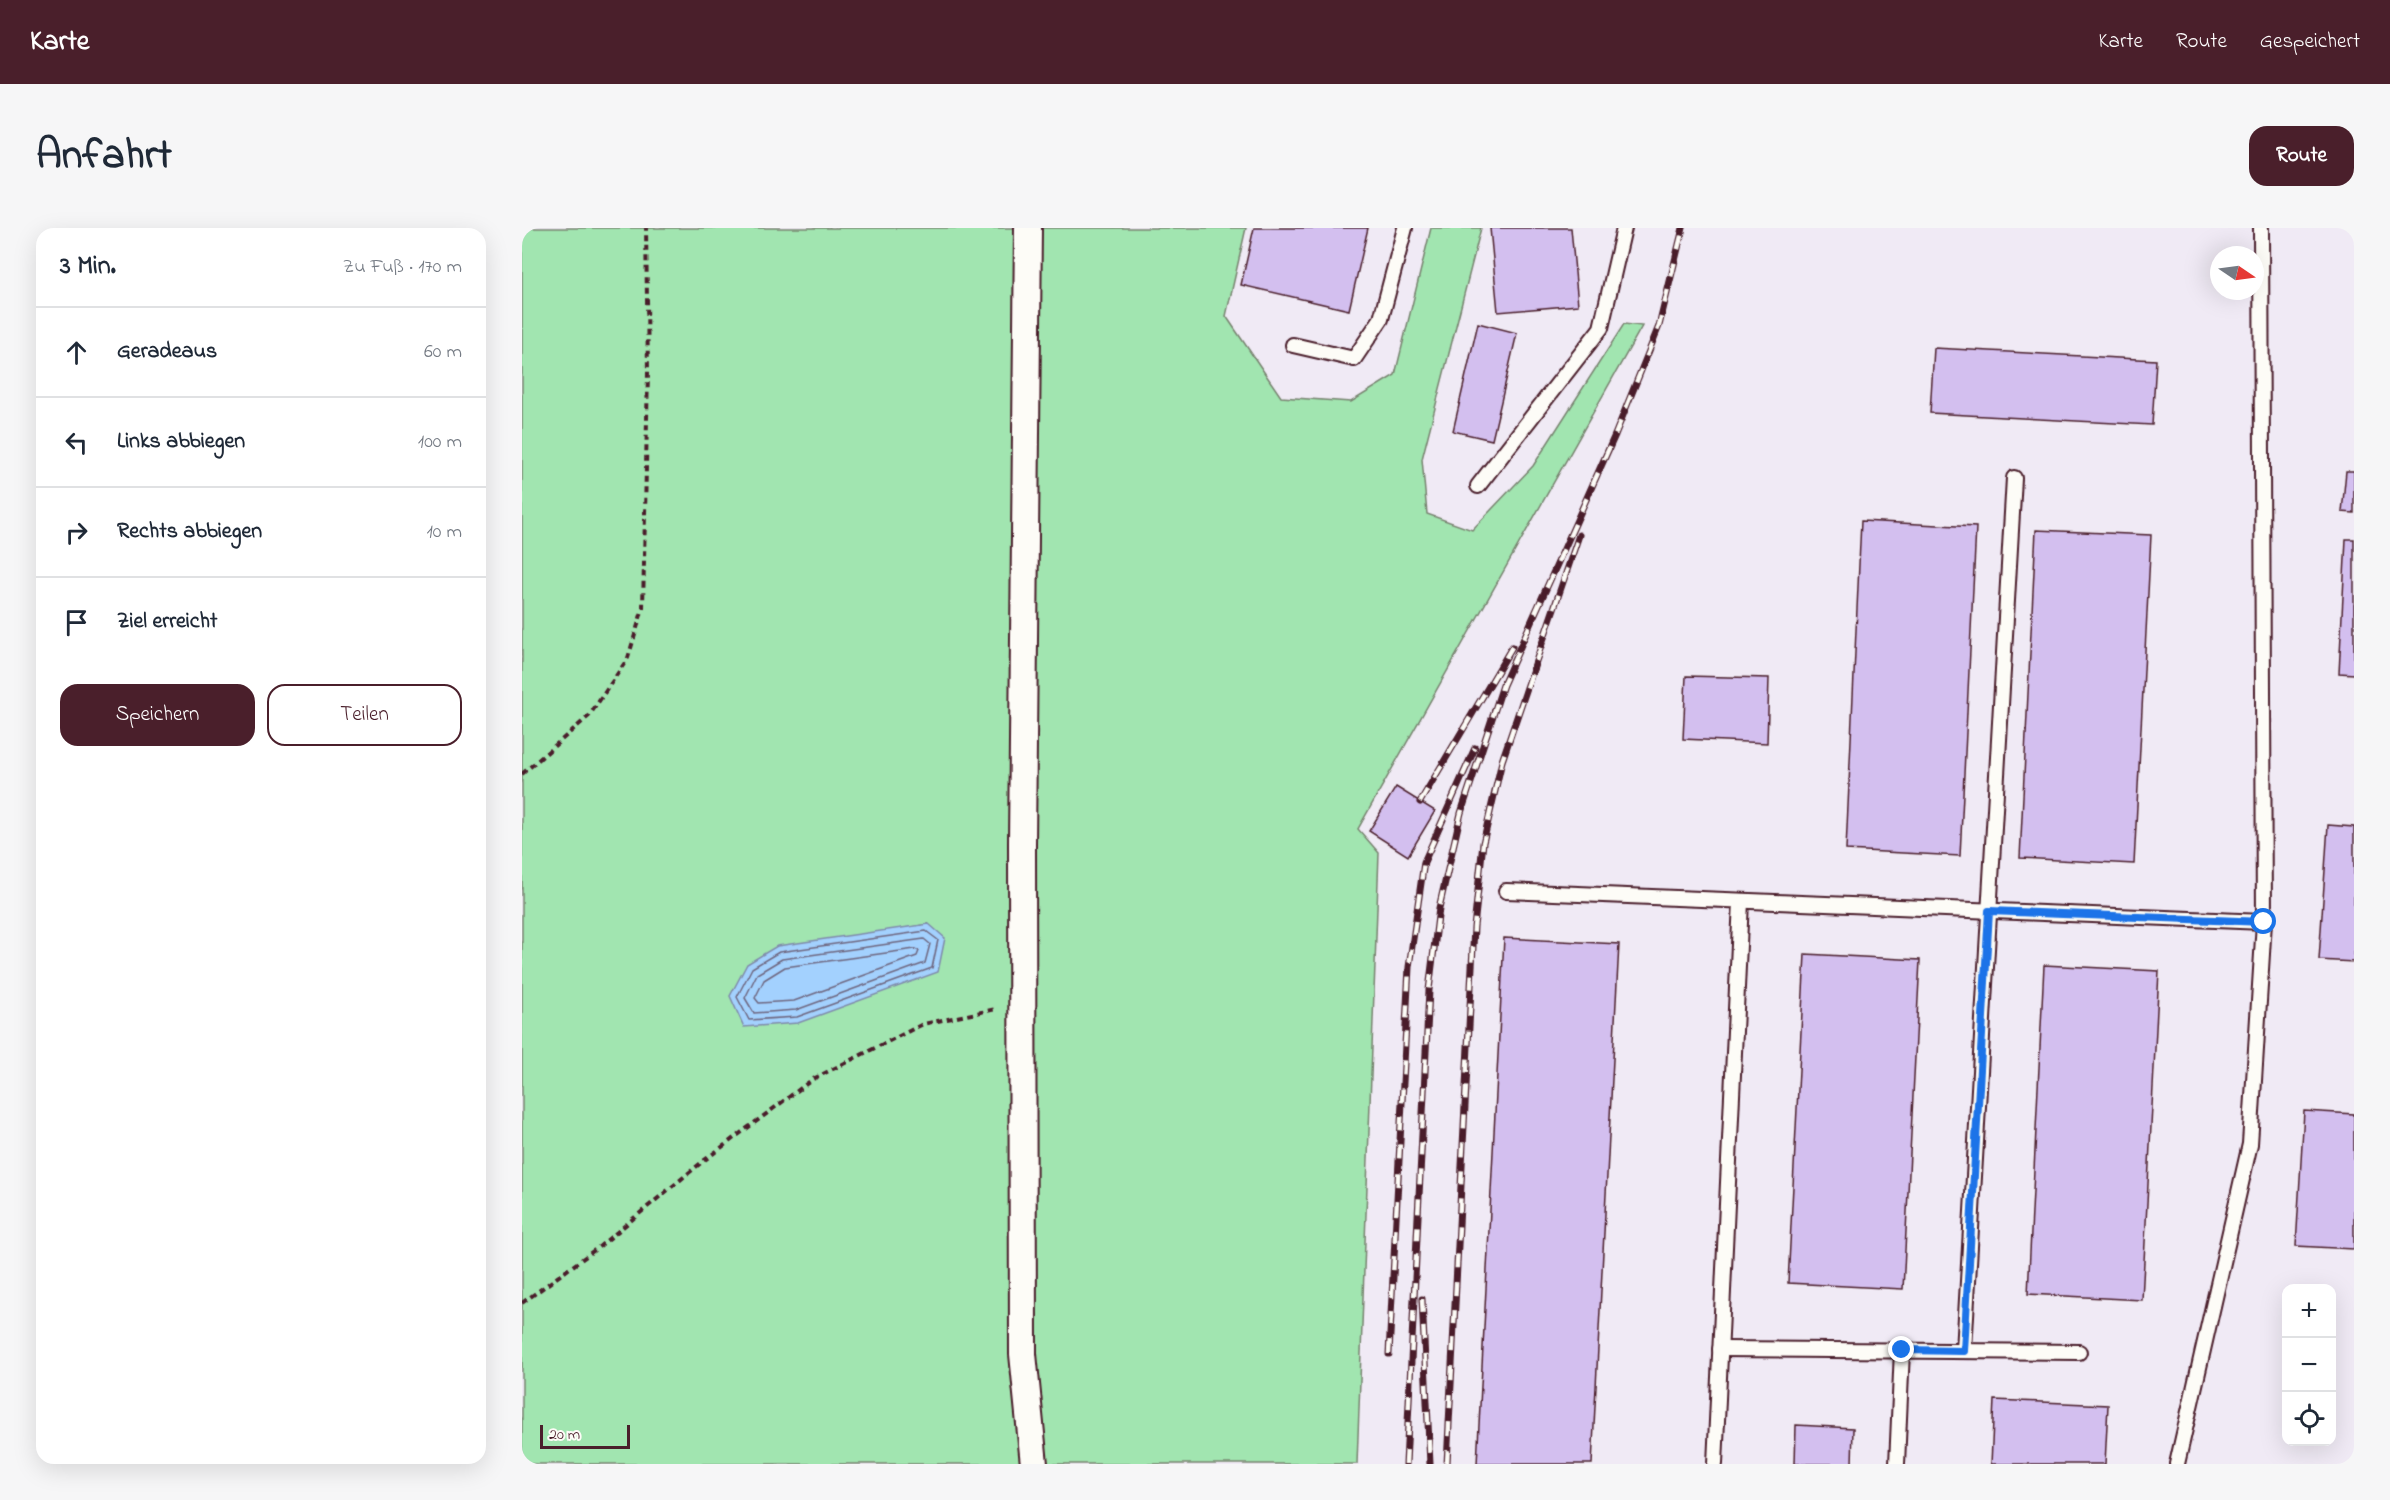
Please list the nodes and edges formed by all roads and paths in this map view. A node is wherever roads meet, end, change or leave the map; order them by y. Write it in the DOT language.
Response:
graph roads {
  1 [pos="646,228"];
  2 [pos="1028,228"];
  3 [pos="1405,228"];
  4 [pos="1624,228"];
  5 [pos="2261,228"];
  6 [pos="1293,345"];
  7 [pos="2014,478"];
  8 [pos="1478,486"];
  9 [pos="522,774"];
  10 [pos="1506,891"];
  11 [pos="1741,901"];
  12 [pos="1989,911"];
  13 [pos="2264,922"];
  14 [pos="1023,1004"];
  15 [pos="522,1303"];
  16 [pos="1720,1349"];
  17 [pos="1902,1350"];
  18 [pos="1964,1351"];
  19 [pos="2079,1352"];
  20 [pos="1034,1464"];
  21 [pos="1715,1464"];
  22 [pos="1897,1464"];
  23 [pos="2177,1464"];
  1 -- 9 [label="path"];
  2 -- 14 [label="street"];
  3 -- 6 [label="lane"];
  4 -- 8 [label="lane"];
  5 -- 13 [label="lane"];
  7 -- 12 [label="lane"];
  10 -- 11 [label="lane"];
  11 -- 12 [label="lane"];
  11 -- 16 [label="lane"];
  12 -- 13 [label="lane"];
  12 -- 18 [label="lane"];
  13 -- 23 [label="lane"];
  14 -- 15 [label="path"];
  14 -- 20 [label="street"];
  16 -- 17 [label="lane"];
  16 -- 21 [label="lane"];
  17 -- 18 [label="lane"];
  17 -- 22 [label="lane"];
  18 -- 19 [label="lane"];
}
